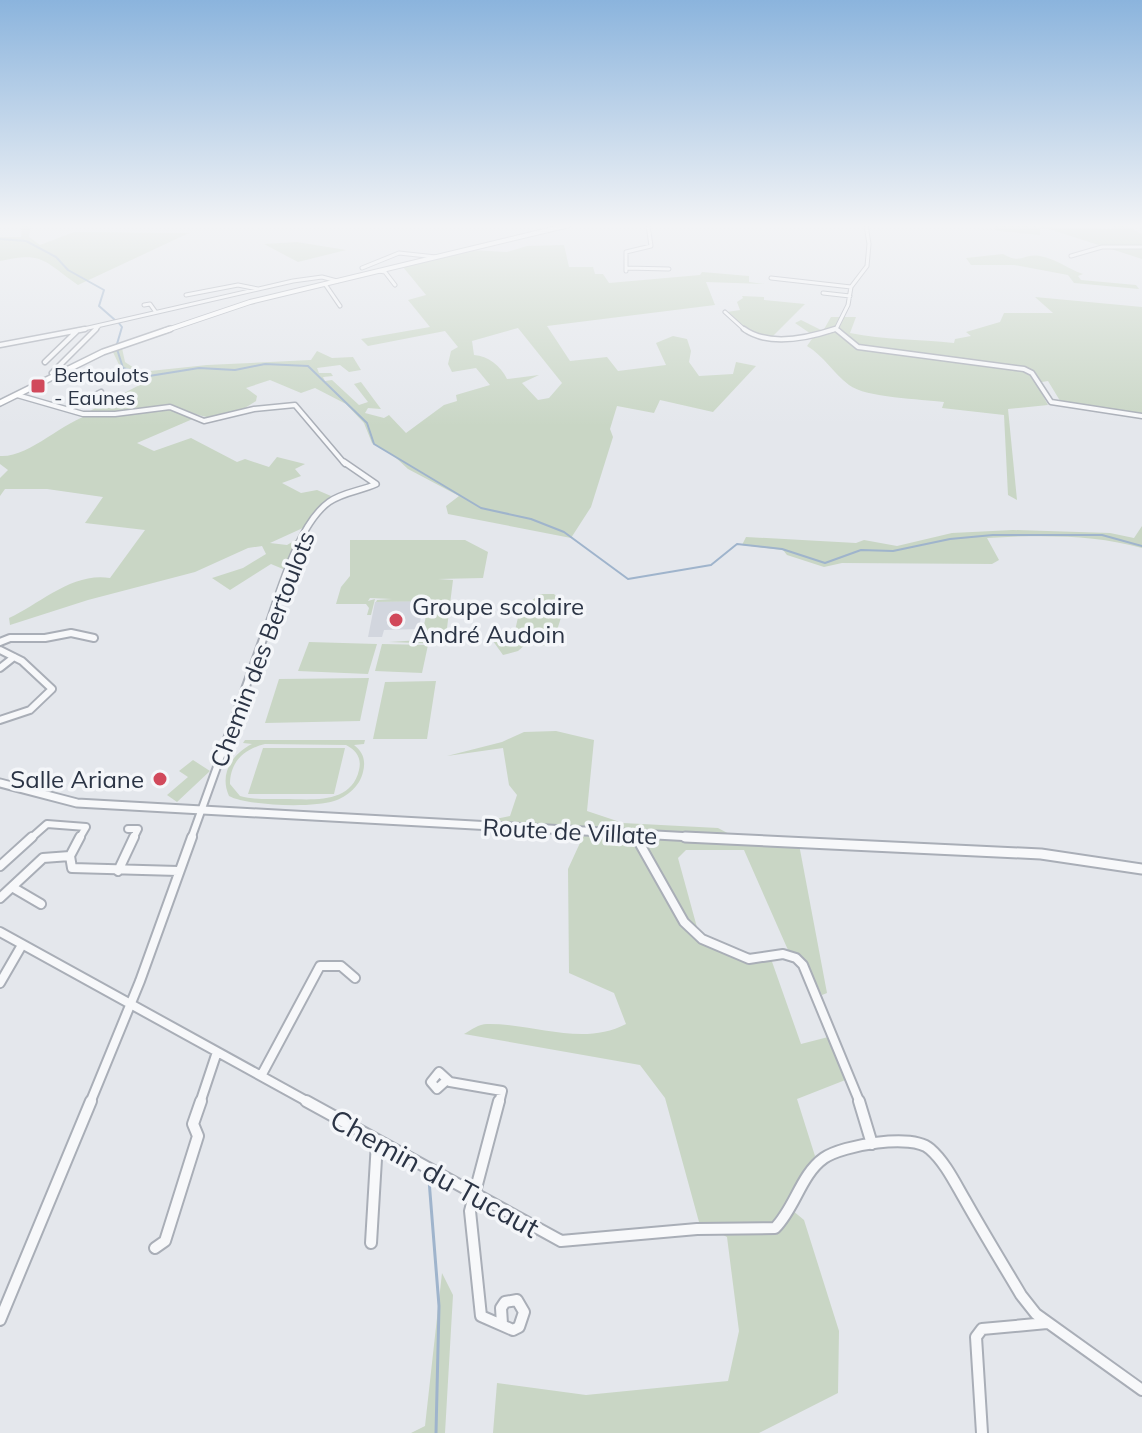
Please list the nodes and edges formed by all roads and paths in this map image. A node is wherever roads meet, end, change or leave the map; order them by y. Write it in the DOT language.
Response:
graph roads {
  1 [pos="201,292"];
  2 [pos="244,292"];
  3 [pos="292,292"];
  4 [pos="330,292"];
  5 [pos="850,292"];
  6 [pos="195,293"];
  7 [pos="823,293"];
  8 [pos="186,295"];
  9 [pos="850,296"];
  10 [pos="201,301"];
  11 [pos="144,305"];
  12 [pos="340,306"];
  13 [pos="155,311"];
  14 [pos="725,312"];
  15 [pos="99,326"];
  16 [pos="836,329"];
  17 [pos="77,331"];
  18 [pos="0,345"];
  19 [pos="45,362"];
  20 [pos="52,373"];
  21 [pos="101,392"];
  22 [pos="17,395"];
  23 [pos="0,403"];
  24 [pos="69,410"];
  25 [pos="1142,416"];
  26 [pos="94,638"];
  27 [pos="0,642"];
  28 [pos="0,650"];
  29 [pos="14,657"];
  30 [pos="0,668"];
  31 [pos="0,720"];
  32 [pos="0,783"];
  33 [pos="201,809"];
  34 [pos="128,829"];
  35 [pos="635,835"];
  36 [pos="70,856"];
  37 [pos="0,866"];
  38 [pos="1142,869"];
  39 [pos="118,871"];
  40 [pos="178,871"];
  41 [pos="12,887"];
  42 [pos="2,895"];
  43 [pos="41,904"];
  44 [pos="0,932"];
  45 [pos="22,945"];
  46 [pos="355,978"];
  47 [pos="0,983"];
  48 [pos="130,1003"];
  49 [pos="217,1052"];
  50 [pos="261,1076"];
  51 [pos="447,1080"];
  52 [pos="377,1142"];
  53 [pos="872,1144"];
  54 [pos="475,1195"];
  55 [pos="371,1243"];
  56 [pos="155,1248"];
  57 [pos="0,1320"];
  58 [pos="1047,1323"];
  59 [pos="502,1324"];
  60 [pos="1142,1390"];
  61 [pos="982,1433"];
  1 -- 6 [label="street"];
  2 -- 10 [label="street"];
  3 -- 22 [label="main road"];
  4 -- 12 [label="street"];
  5 -- 9 [label="street"];
  6 -- 8 [label="street"];
  6 -- 10 [label="street"];
  7 -- 9 [label="street"];
  9 -- 16 [label="street"];
  10 -- 13 [label="street"];
  11 -- 13 [label="street"];
  13 -- 15 [label="street"];
  14 -- 16 [label="street"];
  15 -- 17 [label="street"];
  15 -- 20 [label="street"];
  16 -- 25 [label="street"];
  17 -- 18 [label="street"];
  17 -- 19 [label="street"];
  21 -- 24 [label="street"];
  22 -- 23 [label="main road"];
  22 -- 24 [label="street, Chemin des Bertoulots"];
  24 -- 33 [label="street, Chemin des Bertoulots"];
  26 -- 27 [label="street"];
  28 -- 29 [label="street"];
  29 -- 30 [label="street"];
  29 -- 31 [label="street"];
  32 -- 33 [label="street, Route de Villate"];
  33 -- 35 [label="street, Route de Villate"];
  33 -- 40 [label="street, Chemin des Bertoulots"];
  34 -- 39 [label="street"];
  35 -- 38 [label="street, Route de Villate"];
  35 -- 53 [label="street"];
  36 -- 37 [label="street"];
  36 -- 39 [label="street"];
  36 -- 41 [label="street"];
  39 -- 40 [label="street"];
  40 -- 48 [label="street, Chemin des Bertoulots"];
  41 -- 42 [label="street"];
  41 -- 43 [label="street"];
  44 -- 45 [label="street, Chemin du Tucaut"];
  45 -- 47 [label="street"];
  45 -- 48 [label="street, Chemin du Tucaut"];
  46 -- 50 [label="street"];
  48 -- 49 [label="street, Chemin du Tucaut"];
  48 -- 57 [label="street, Chemin des Bertoulots"];
  49 -- 50 [label="street, Chemin du Tucaut"];
  49 -- 56 [label="street"];
  50 -- 52 [label="street, Chemin du Tucaut"];
  51 -- 54 [label="street"];
  52 -- 54 [label="street, Chemin du Tucaut"];
  52 -- 55 [label="street"];
  53 -- 54 [label="street, Chemin du Tucaut"];
  53 -- 58 [label="street, Chemin du Tucaut"];
  54 -- 59 [label="street"];
  58 -- 60 [label="street, Chemin du Tucaut"];
  58 -- 61 [label="street"];
}
